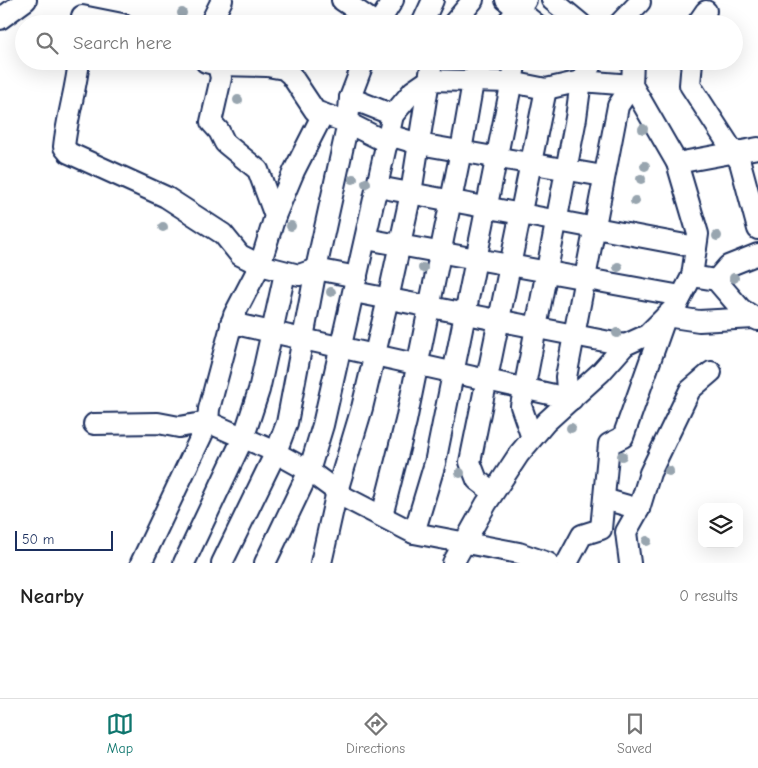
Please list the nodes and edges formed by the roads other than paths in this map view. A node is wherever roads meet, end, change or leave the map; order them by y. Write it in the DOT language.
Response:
graph roads {
  1 [pos="26,0"];
  2 [pos="222,0"];
  3 [pos="342,0"];
  4 [pos="393,0"];
  5 [pos="433,0"];
  6 [pos="473,0"];
  7 [pos="640,1"];
  8 [pos="561,3"];
  9 [pos="214,15"];
  10 [pos="364,15"];
  11 [pos="384,15"];
  12 [pos="426,15"];
  13 [pos="460,15"];
  14 [pos="554,15"];
  15 [pos="572,15"];
  16 [pos="627,15"];
  17 [pos="638,15"];
  18 [pos="0,19"];
  19 [pos="78,70"];
  20 [pos="216,70"];
  21 [pos="285,70"];
  22 [pos="361,70"];
  23 [pos="431,70"];
  24 [pos="478,70"];
  25 [pos="514,70"];
  26 [pos="582,70"];
  27 [pos="586,70"];
  28 [pos="591,70"];
  29 [pos="633,70"];
  30 [pos="691,70"];
  31 [pos="473,82"];
  32 [pos="511,82"];
  33 [pos="632,85"];
  34 [pos="546,89"];
  35 [pos="350,98"];
  36 [pos="324,114"];
  37 [pos="393,116"];
  38 [pos="348,123"];
  39 [pos="388,139"];
  40 [pos="419,144"];
  41 [pos="758,148"];
  42 [pos="461,151"];
  43 [pos="734,152"];
  44 [pos="497,157"];
  45 [pos="531,163"];
  46 [pos="677,163"];
  47 [pos="567,170"];
  48 [pos="603,176"];
  49 [pos="378,187"];
  50 [pos="411,193"];
  51 [pos="451,201"];
  52 [pos="487,208"];
  53 [pos="521,214"];
  54 [pos="275,216"];
  55 [pos="557,221"];
  56 [pos="593,228"];
  57 [pos="758,229"];
  58 [pos="366,239"];
  59 [pos="399,245"];
  60 [pos="696,248"];
  61 [pos="441,253"];
  62 [pos="758,254"];
  63 [pos="476,259"];
  64 [pos="260,265"];
  65 [pos="510,265"];
  66 [pos="316,269"];
  67 [pos="547,272"];
  68 [pos="285,273"];
  69 [pos="692,276"];
  70 [pos="584,279"];
  71 [pos="716,280"];
  72 [pos="356,284"];
  73 [pos="681,296"];
  74 [pos="388,299"];
  75 [pos="430,307"];
  76 [pos="466,314"];
  77 [pos="666,316"];
  78 [pos="756,319"];
  79 [pos="499,321"];
  80 [pos="231,323"];
  81 [pos="536,328"];
  82 [pos="272,332"];
  83 [pos="574,335"];
  84 [pos="304,339"];
  85 [pos="625,345"];
  86 [pos="341,347"];
  87 [pos="375,355"];
  88 [pos="418,364"];
  89 [pos="454,372"];
  90 [pos="711,372"];
  91 [pos="487,380"];
  92 [pos="524,388"];
  93 [pos="572,399"];
  94 [pos="208,422"];
  95 [pos="94,424"];
  96 [pos="244,436"];
  97 [pos="532,438"];
  98 [pos="276,452"];
  99 [pos="309,471"];
  100 [pos="337,490"];
  101 [pos="493,492"];
  102 [pos="604,499"];
  103 [pos="639,509"];
  104 [pos="382,516"];
  105 [pos="414,533"];
  106 [pos="464,542"];
  107 [pos="141,563"];
  108 [pos="184,563"];
  109 [pos="222,563"];
  110 [pos="265,563"];
  111 [pos="320,563"];
  112 [pos="453,563"];
  113 [pos="548,563"];
  114 [pos="567,563"];
  115 [pos="630,563"];
  1 -- 18 [label="street"];
  2 -- 9 [label="street"];
  3 -- 10 [label="street"];
  4 -- 11 [label="street"];
  5 -- 12 [label="street"];
  6 -- 13 [label="street"];
  7 -- 16 [label="street"];
  7 -- 17 [label="street"];
  8 -- 14 [label="street"];
  8 -- 15 [label="street"];
  19 -- 64 [label="street"];
  20 -- 54 [label="street"];
  21 -- 36 [label="street"];
  22 -- 35 [label="street"];
  23 -- 31 [label="street"];
  23 -- 37 [label="street"];
  23 -- 40 [label="street"];
  24 -- 31 [label="street"];
  25 -- 32 [label="street"];
  26 -- 34 [label="street"];
  27 -- 47 [label="street"];
  28 -- 33 [label="street"];
  29 -- 33 [label="street"];
  30 -- 43 [label="street"];
  31 -- 32 [label="street"];
  31 -- 42 [label="street"];
  32 -- 34 [label="street"];
  32 -- 44 [label="street"];
  33 -- 46 [label="street"];
  33 -- 48 [label="street"];
  34 -- 45 [label="street"];
  35 -- 37 [label="street"];
  35 -- 38 [label="street"];
  36 -- 38 [label="street"];
  36 -- 54 [label="street"];
  37 -- 39 [label="street"];
  38 -- 39 [label="street"];
  38 -- 66 [label="street"];
  39 -- 40 [label="street"];
  39 -- 49 [label="street"];
  40 -- 42 [label="street"];
  40 -- 50 [label="street"];
  41 -- 43 [label="street"];
  42 -- 44 [label="street"];
  42 -- 51 [label="street"];
  43 -- 46 [label="street"];
  43 -- 57 [label="street"];
  44 -- 45 [label="street"];
  44 -- 52 [label="street"];
  45 -- 47 [label="street"];
  45 -- 53 [label="street"];
  46 -- 60 [label="street"];
  47 -- 48 [label="street"];
  47 -- 55 [label="street"];
  48 -- 56 [label="street"];
  49 -- 50 [label="street"];
  49 -- 58 [label="street"];
  50 -- 51 [label="street"];
  50 -- 59 [label="street"];
  51 -- 52 [label="street"];
  51 -- 61 [label="street"];
  52 -- 53 [label="street"];
  52 -- 63 [label="street"];
  53 -- 55 [label="street"];
  53 -- 65 [label="street"];
  54 -- 64 [label="street"];
  55 -- 56 [label="street"];
  55 -- 67 [label="street"];
  56 -- 60 [label="street"];
  56 -- 70 [label="street"];
  58 -- 59 [label="street"];
  58 -- 72 [label="street"];
  59 -- 61 [label="street"];
  59 -- 74 [label="street"];
  60 -- 69 [label="street"];
  61 -- 63 [label="street"];
  61 -- 75 [label="street"];
  62 -- 71 [label="street"];
  63 -- 65 [label="street"];
  63 -- 76 [label="street"];
  64 -- 68 [label="street"];
  64 -- 80 [label="street"];
  65 -- 67 [label="street"];
  65 -- 79 [label="street"];
  66 -- 68 [label="street"];
  66 -- 72 [label="street"];
  66 -- 84 [label="street"];
  67 -- 70 [label="street"];
  67 -- 81 [label="street"];
  68 -- 82 [label="street"];
  69 -- 71 [label="street"];
  69 -- 73 [label="street"];
  70 -- 73 [label="street"];
  70 -- 83 [label="street"];
  71 -- 78 [label="street"];
  72 -- 74 [label="street"];
  72 -- 86 [label="street"];
  73 -- 77 [label="street"];
  74 -- 75 [label="street"];
  74 -- 87 [label="street"];
  75 -- 76 [label="street"];
  75 -- 88 [label="street"];
  76 -- 79 [label="street"];
  76 -- 89 [label="street"];
  77 -- 78 [label="street"];
  77 -- 85 [label="street"];
  77 -- 102 [label="street"];
  79 -- 81 [label="street"];
  79 -- 91 [label="street"];
  80 -- 82 [label="street"];
  80 -- 94 [label="street"];
  81 -- 83 [label="street"];
  81 -- 92 [label="street"];
  82 -- 84 [label="street"];
  82 -- 96 [label="street"];
  83 -- 85 [label="street"];
  83 -- 93 [label="street"];
  84 -- 86 [label="street"];
  84 -- 98 [label="street"];
  85 -- 93 [label="street"];
  86 -- 87 [label="street"];
  86 -- 99 [label="street"];
  87 -- 88 [label="street"];
  87 -- 100 [label="street"];
  88 -- 89 [label="street"];
  88 -- 104 [label="street"];
  89 -- 91 [label="street"];
  89 -- 105 [label="street"];
  90 -- 103 [label="street"];
  91 -- 92 [label="street"];
  91 -- 101 [label="street"];
  92 -- 93 [label="street"];
  92 -- 97 [label="street"];
  93 -- 97 [label="street"];
  94 -- 95 [label="street"];
  94 -- 96 [label="street"];
  94 -- 107 [label="street"];
  96 -- 98 [label="street"];
  96 -- 108 [label="street"];
  97 -- 101 [label="street"];
  98 -- 99 [label="street"];
  98 -- 109 [label="street"];
  99 -- 100 [label="street"];
  99 -- 110 [label="street"];
  100 -- 104 [label="street"];
  100 -- 111 [label="street"];
  101 -- 106 [label="street"];
  102 -- 103 [label="street"];
  102 -- 114 [label="street"];
  103 -- 115 [label="street"];
  104 -- 105 [label="street"];
  105 -- 106 [label="street"];
  106 -- 112 [label="street"];
  106 -- 113 [label="street"];
}
